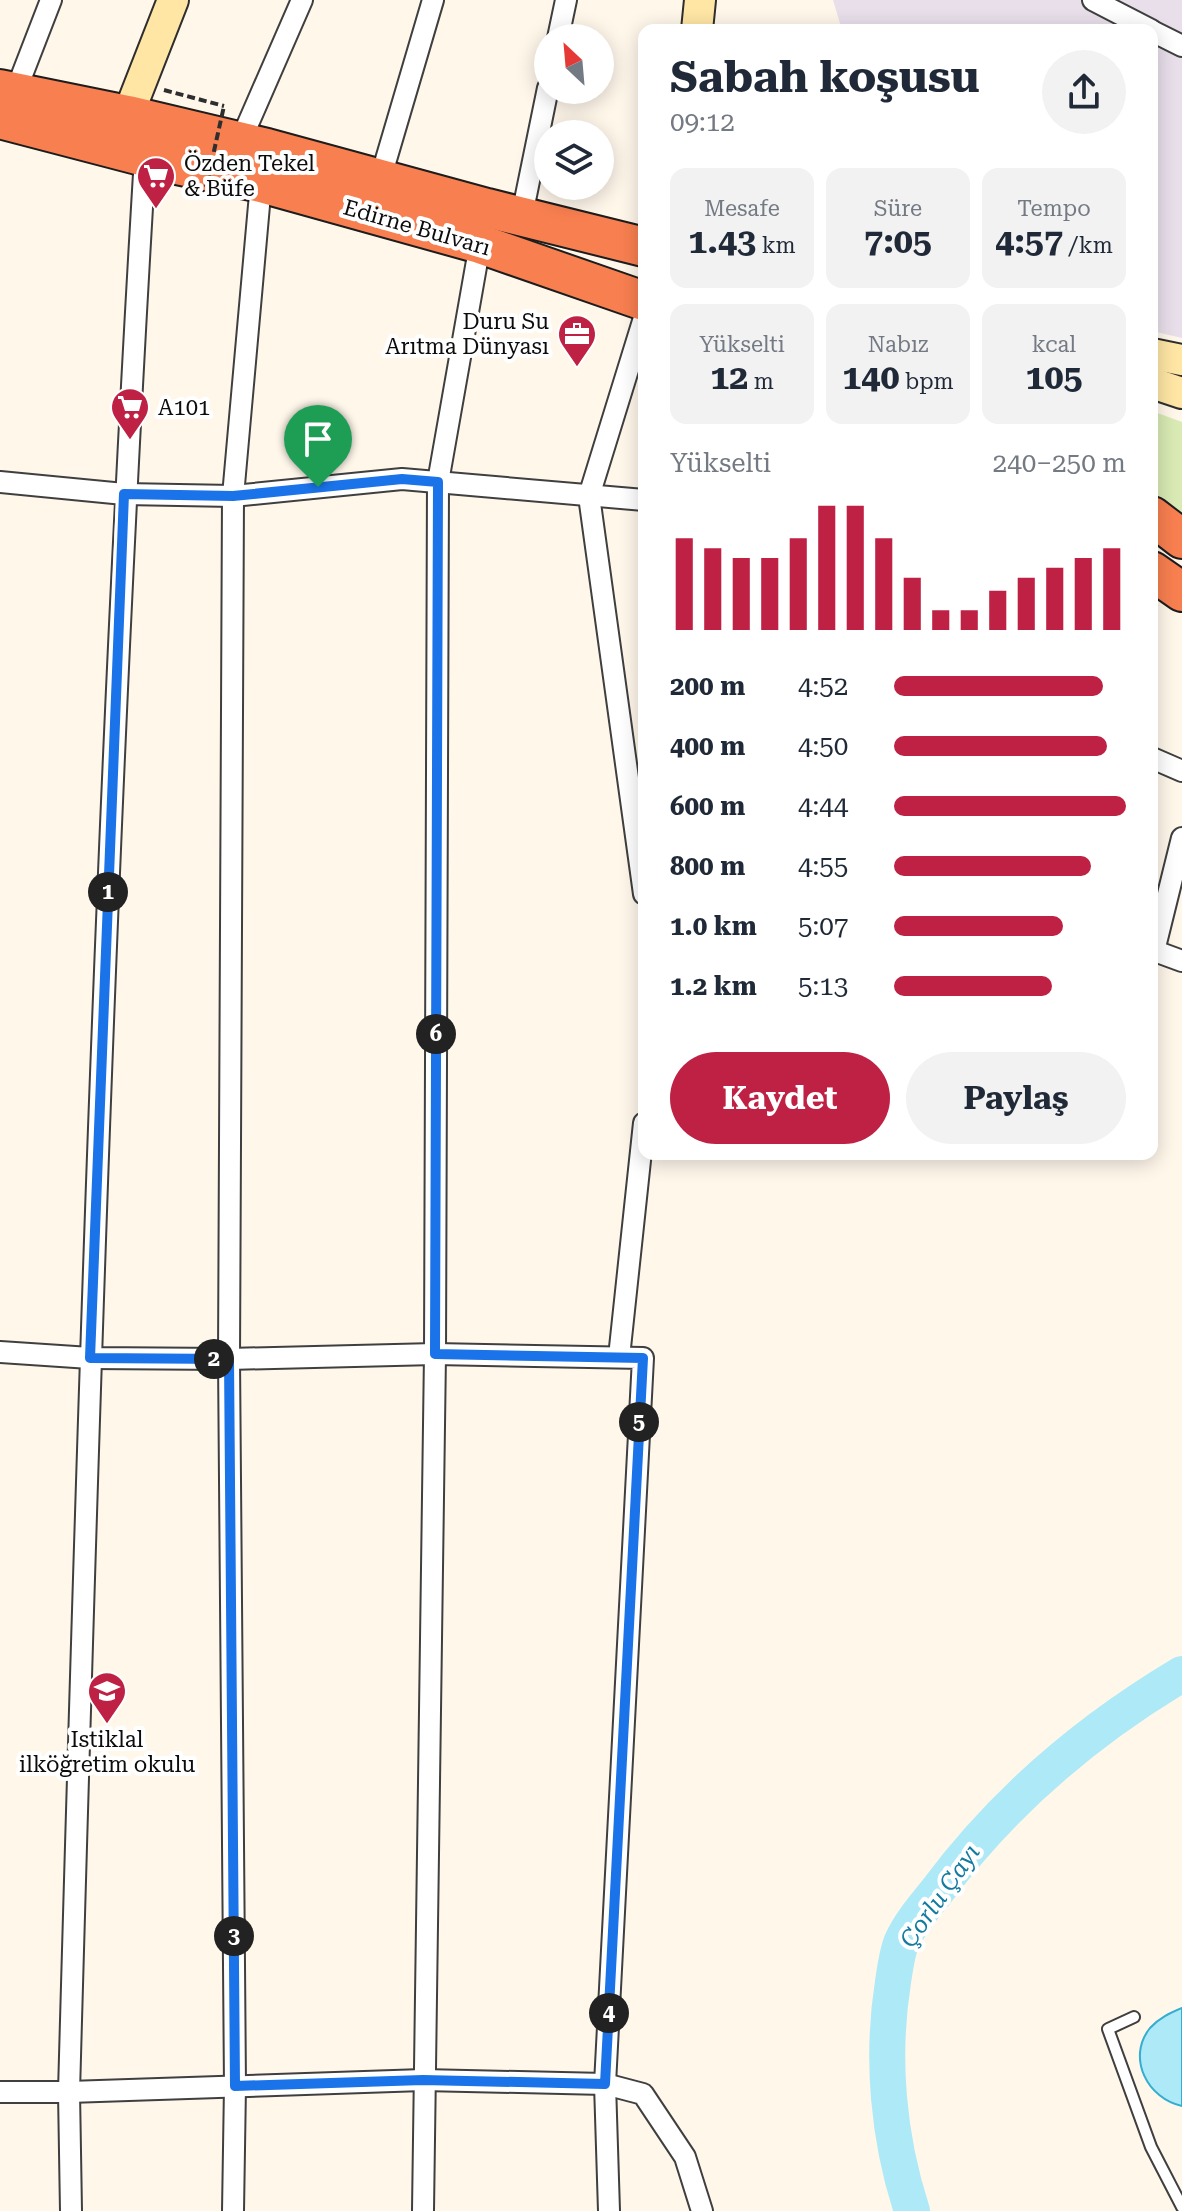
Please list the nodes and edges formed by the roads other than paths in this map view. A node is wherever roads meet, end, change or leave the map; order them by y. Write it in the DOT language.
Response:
graph roads {
  1 [pos="51,0"];
  2 [pos="173,0"];
  3 [pos="302,0"];
  4 [pos="433,0"];
  5 [pos="566,0"];
  6 [pos="700,0"];
  7 [pos="1093,0"];
  8 [pos="561,24"];
  9 [pos="698,24"];
  10 [pos="1139,24"];
  11 [pos="1158,34"];
  12 [pos="1182,46"];
  13 [pos="5,101"];
  14 [pos="545,104"];
  15 [pos="128,115"];
  16 [pos="240,142"];
  17 [pos="145,157"];
  18 [pos="380,180"];
  19 [pos="261,183"];
  20 [pos="522,215"];
  21 [pos="480,244"];
  22 [pos="638,245"];
  23 [pos="638,299"];
  24 [pos="638,337"];
  25 [pos="1158,355"];
  26 [pos="1182,360"];
  27 [pos="1158,385"];
  28 [pos="1182,393"];
  29 [pos="0,482"];
  30 [pos="438,482"];
  31 [pos="124,494"];
  32 [pos="233,496"];
  33 [pos="589,496"];
  34 [pos="638,500"];
  35 [pos="1158,521"];
  36 [pos="1182,539"];
  37 [pos="1158,575"];
  38 [pos="1182,592"];
  39 [pos="1158,761"];
  40 [pos="1182,771"];
  41 [pos="1182,838"];
  42 [pos="638,851"];
  43 [pos="1158,931"];
  44 [pos="1158,952"];
  45 [pos="1182,961"];
  46 [pos="640,1160"];
  47 [pos="0,1352"];
  48 [pos="435,1354"];
  49 [pos="619,1357"];
  50 [pos="90,1358"];
  51 [pos="229,1359"];
  52 [pos="1134,2017"];
  53 [pos="423,2080"];
  54 [pos="605,2084"];
  55 [pos="235,2086"];
  56 [pos="0,2092"];
  57 [pos="69,2092"];
  58 [pos="1182,2207"];
  59 [pos="71,2211"];
  60 [pos="233,2211"];
  61 [pos="423,2211"];
  62 [pos="609,2211"];
  63 [pos="702,2211"];
  1 -- 13 [label="street"];
  2 -- 15 [label="street"];
  3 -- 16 [label="street"];
  4 -- 18 [label="street"];
  5 -- 8 [label="street"];
  6 -- 9 [label="street"];
  7 -- 10 [label="street"];
  11 -- 12 [label="street"];
  13 -- 15 [label="highway, Edirne Bulvarı"];
  13 -- 17 [label="highway, Edirne Bulvarı"];
  14 -- 20 [label="street"];
  15 -- 16 [label="highway, Edirne Bulvarı"];
  16 -- 18 [label="highway, Edirne Bulvarı"];
  17 -- 19 [label="highway, Edirne Bulvarı"];
  17 -- 31 [label="street"];
  18 -- 20 [label="highway, Edirne Bulvarı"];
  19 -- 21 [label="highway, Edirne Bulvarı"];
  19 -- 32 [label="street"];
  20 -- 22 [label="highway, Edirne Bulvarı"];
  21 -- 23 [label="highway, Edirne Bulvarı"];
  21 -- 30 [label="street"];
  24 -- 33 [label="street"];
  25 -- 26 [label="street"];
  27 -- 28 [label="street"];
  29 -- 31 [label="street"];
  30 -- 32 [label="street"];
  30 -- 33 [label="street"];
  30 -- 48 [label="street"];
  31 -- 32 [label="street"];
  31 -- 50 [label="street"];
  32 -- 51 [label="street"];
  33 -- 34 [label="street"];
  33 -- 42 [label="street"];
  35 -- 36 [label="highway"];
  37 -- 38 [label="highway"];
  39 -- 40 [label="street"];
  41 -- 43 [label="street"];
  44 -- 45 [label="street"];
  46 -- 49 [label="street"];
  47 -- 50 [label="street"];
  48 -- 49 [label="street"];
  48 -- 51 [label="street"];
  48 -- 53 [label="street"];
  49 -- 54 [label="street"];
  50 -- 51 [label="street"];
  50 -- 57 [label="street"];
  51 -- 55 [label="street"];
  52 -- 58 [label="lane"];
  53 -- 54 [label="street"];
  53 -- 55 [label="street"];
  53 -- 61 [label="street"];
  54 -- 62 [label="street"];
  54 -- 63 [label="street"];
  55 -- 57 [label="street"];
  55 -- 60 [label="street"];
  56 -- 57 [label="street"];
  57 -- 59 [label="street"];
}
